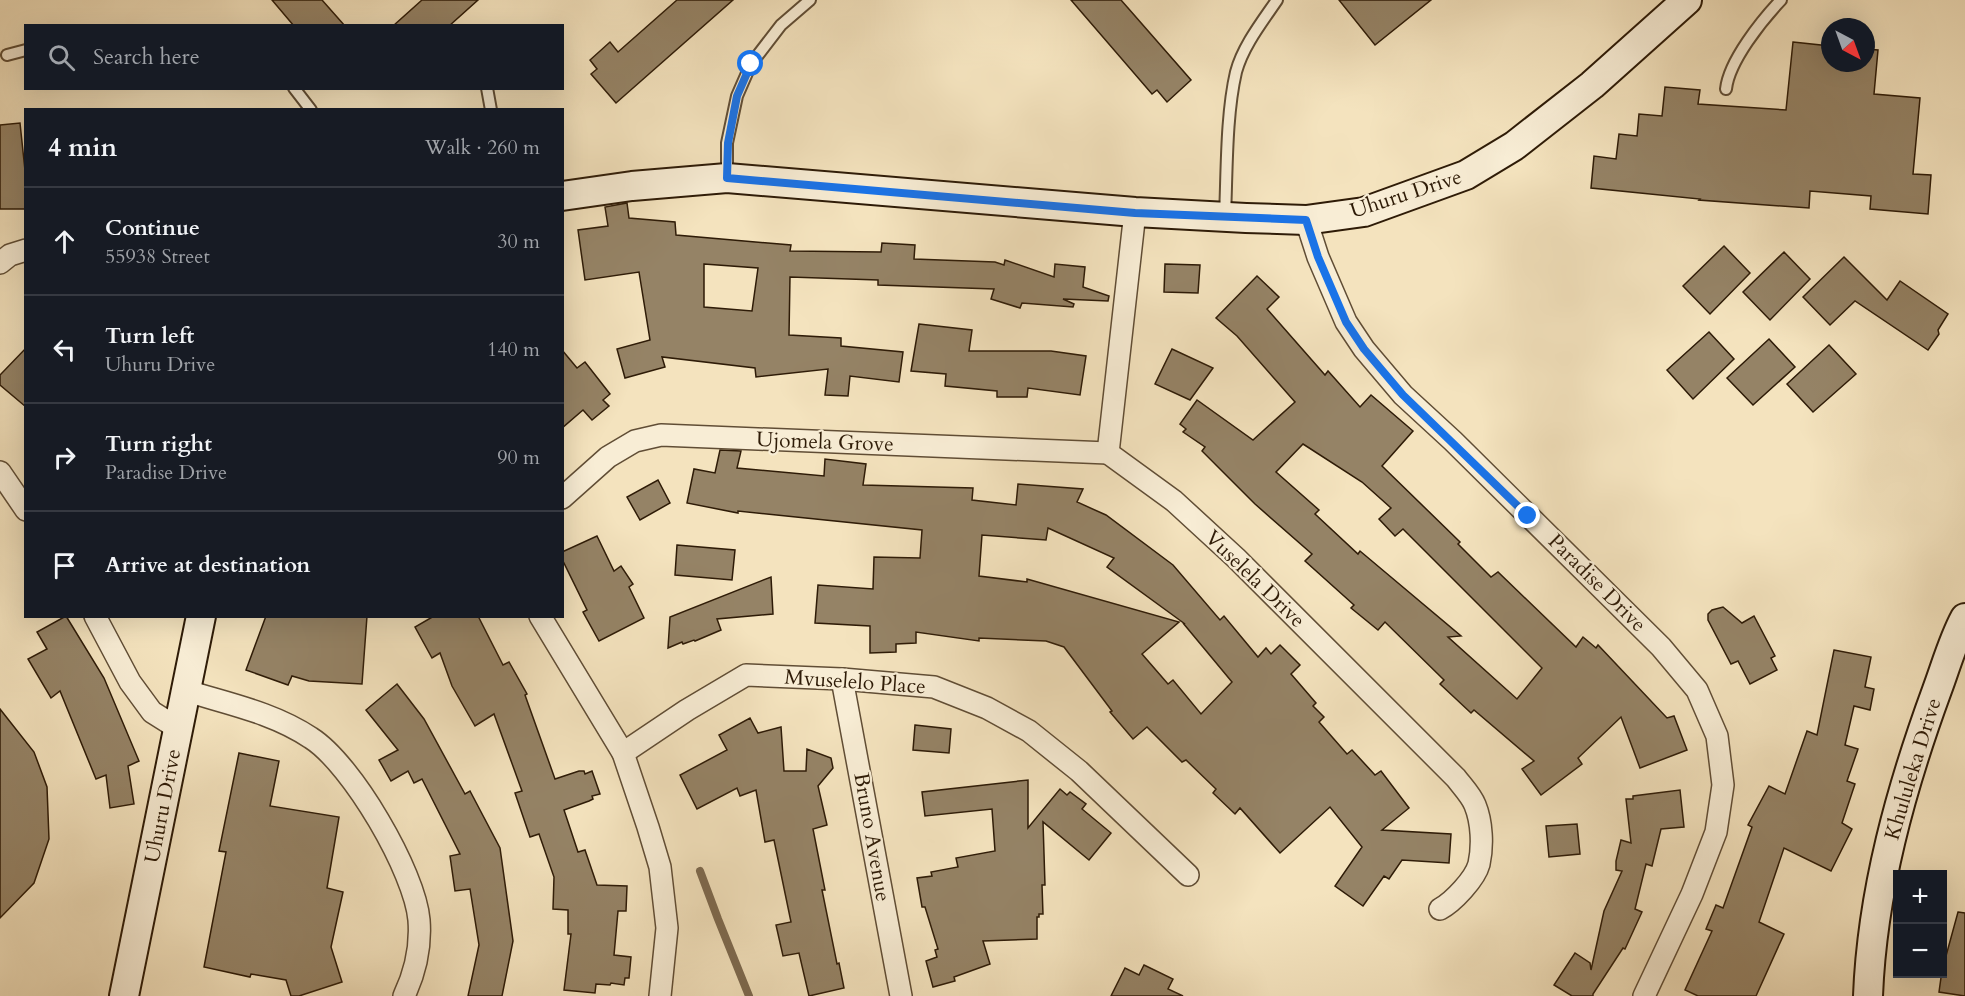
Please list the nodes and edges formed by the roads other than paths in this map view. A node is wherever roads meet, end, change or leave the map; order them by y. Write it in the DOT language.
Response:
graph roads {
  1 [pos="810,0"];
  2 [pos="1277,0"];
  3 [pos="1687,0"];
  4 [pos="1781,0"];
  5 [pos="24,51"];
  6 [pos="7,55"];
  7 [pos="1726,89"];
  8 [pos="296,90"];
  9 [pos="487,90"];
  10 [pos="309,108"];
  11 [pos="491,108"];
  12 [pos="727,178"];
  13 [pos="564,196"];
  14 [pos="1135,213"];
  15 [pos="1225,216"];
  16 [pos="1306,220"];
  17 [pos="24,251"];
  18 [pos="0,263"];
  19 [pos="1108,453"];
  20 [pos="0,472"];
  21 [pos="564,496"];
  22 [pos="24,507"];
  23 [pos="96,618"];
  24 [pos="201,618"];
  25 [pos="541,618"];
  26 [pos="1965,618"];
  27 [pos="842,679"];
  28 [pos="187,691"];
  29 [pos="179,729"];
  30 [pos="624,753"];
  31 [pos="1188,875"];
  32 [pos="1440,909"];
  33 [pos="124,996"];
  34 [pos="404,996"];
  35 [pos="660,996"];
  36 [pos="901,996"];
  37 [pos="1644,996"];
  38 [pos="1868,996"];
  1 -- 12 [label="lane"];
  2 -- 15 [label="lane"];
  3 -- 16 [label="street, Uhuru Drive"];
  4 -- 7 [label="lane"];
  5 -- 6 [label="lane"];
  8 -- 10 [label="lane"];
  9 -- 11 [label="lane"];
  12 -- 13 [label="street, Uhuru Drive"];
  12 -- 14 [label="street, Uhuru Drive"];
  14 -- 15 [label="street, Uhuru Drive"];
  14 -- 19 [label="street"];
  15 -- 16 [label="street, Uhuru Drive"];
  16 -- 37 [label="street, Paradise Drive"];
  17 -- 18 [label="street"];
  19 -- 21 [label="street, Ujomela Grove"];
  19 -- 32 [label="street, Vuselela Drive"];
  20 -- 22 [label="street"];
  23 -- 29 [label="street"];
  24 -- 28 [label="street, Uhuru Drive"];
  25 -- 30 [label="street"];
  26 -- 38 [label="street, Khululeka Drive"];
  27 -- 30 [label="street, Mvuselelo Place"];
  27 -- 31 [label="street, Mvuselelo Place"];
  27 -- 36 [label="street, Bruno Avenue"];
  28 -- 29 [label="street, Uhuru Drive"];
  28 -- 34 [label="street"];
  29 -- 33 [label="street, Uhuru Drive"];
  30 -- 35 [label="street"];
}
